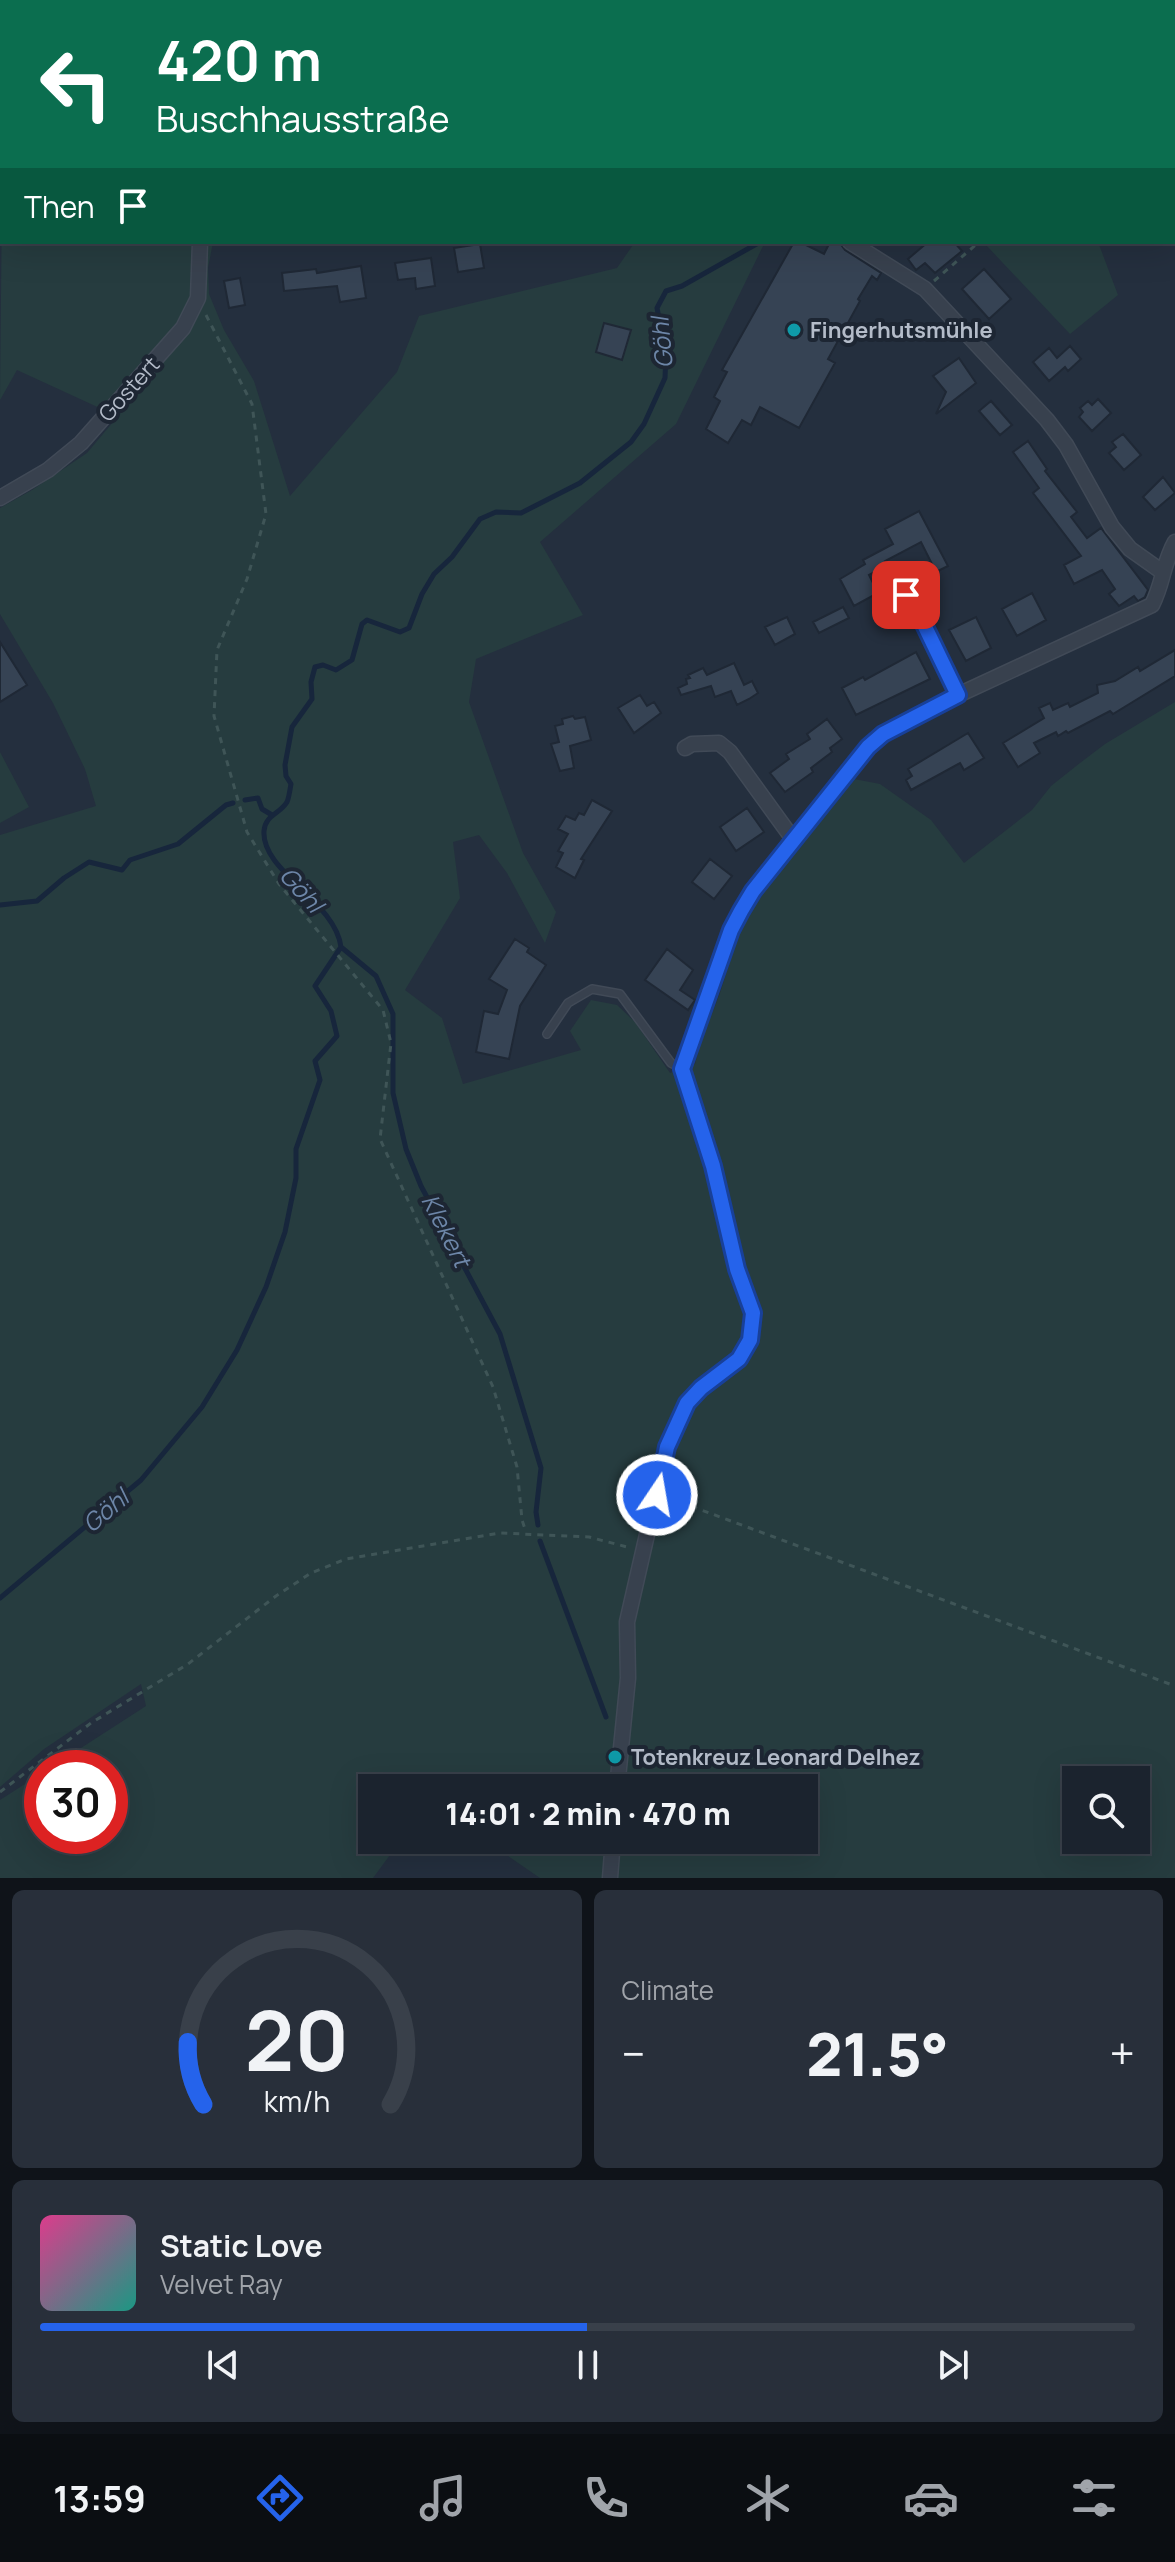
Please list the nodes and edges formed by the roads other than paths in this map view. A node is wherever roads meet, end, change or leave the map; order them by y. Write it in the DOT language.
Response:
graph roads {
  1 [pos="200,244"];
  2 [pos="853,244"];
  3 [pos="0,498"];
  4 [pos="1175,542"];
  5 [pos="1161,571"];
  6 [pos="906,595"];
  7 [pos="958,695"];
  8 [pos="685,748"];
  9 [pos="793,839"];
  10 [pos="547,1034"];
  11 [pos="682,1069"];
  12 [pos="618,1774"];
  13 [pos="612,1854"];
  14 [pos="610,1878"];
  1 -- 3 [label="street, Gostert"];
  2 -- 5 [label="street"];
  4 -- 5 [label="street"];
  5 -- 7 [label="street"];
  6 -- 7 [label="lane"];
  7 -- 9 [label="street"];
  8 -- 9 [label="street"];
  9 -- 11 [label="street"];
  10 -- 11 [label="lane"];
  11 -- 12 [label="street"];
  13 -- 14 [label="street"];
}
